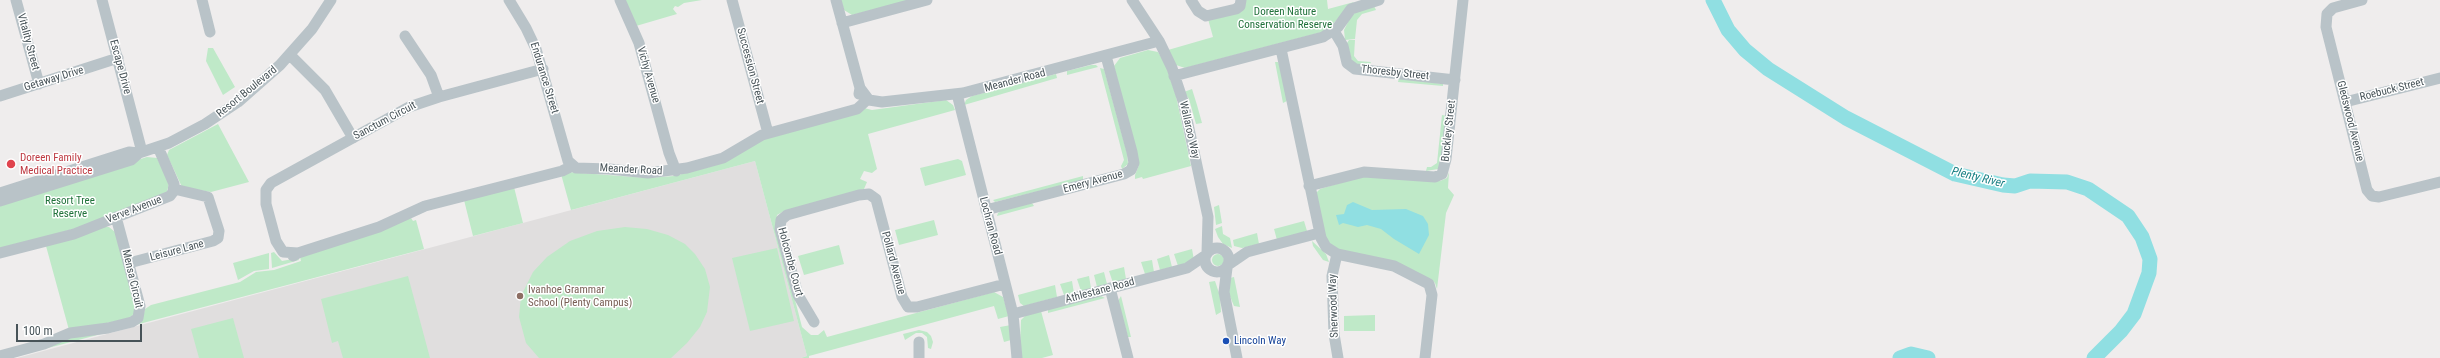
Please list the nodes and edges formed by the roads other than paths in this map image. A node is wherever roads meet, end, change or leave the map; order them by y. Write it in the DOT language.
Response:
graph roads {
  1 [pos="16,0"];
  2 [pos="202,0"];
  3 [pos="331,0"];
  4 [pos="509,0"];
  5 [pos="620,0"];
  6 [pos="732,0"];
  7 [pos="836,0"];
  8 [pos="927,0"];
  9 [pos="1132,0"];
  10 [pos="1191,0"];
  11 [pos="1241,0"];
  12 [pos="1379,0"];
  13 [pos="1463,0"];
  14 [pos="2362,0"];
  15 [pos="105,1"];
  16 [pos="842,23"];
  17 [pos="1334,31"];
  18 [pos="210,32"];
  19 [pos="405,36"];
  20 [pos="1158,40"];
  21 [pos="1281,49"];
  22 [pos="289,56"];
  23 [pos="1106,56"];
  24 [pos="114,61"];
  25 [pos="543,68"];
  26 [pos="1174,76"];
  27 [pos="2440,78"];
  28 [pos="1455,80"];
  29 [pos="39,84"];
  30 [pos="957,94"];
  31 [pos="0,96"];
  32 [pos="439,97"];
  33 [pos="864,97"];
  34 [pos="2345,102"];
  35 [pos="768,132"];
  36 [pos="353,138"];
  37 [pos="158,147"];
  38 [pos="142,152"];
  39 [pos="119,159"];
  40 [pos="570,164"];
  41 [pos="673,171"];
  42 [pos="2440,182"];
  43 [pos="1309,186"];
  44 [pos="174,189"];
  45 [pos="0,193"];
  46 [pos="869,194"];
  47 [pos="0,201"];
  48 [pos="986,210"];
  49 [pos="116,217"];
  50 [pos="1209,224"];
  51 [pos="1319,233"];
  52 [pos="1224,250"];
  53 [pos="1247,252"];
  54 [pos="0,253"];
  55 [pos="1207,254"];
  56 [pos="1337,254"];
  57 [pos="129,263"];
  58 [pos="1227,266"];
  59 [pos="1187,268"];
  60 [pos="1211,270"];
  61 [pos="1005,284"];
  62 [pos="1110,288"];
  63 [pos="1224,292"];
  64 [pos="1013,314"];
  65 [pos="814,322"];
  66 [pos="919,342"];
  67 [pos="0,356"];
  68 [pos="918,358"];
  69 [pos="1017,358"];
  70 [pos="1128,358"];
  71 [pos="1237,358"];
  72 [pos="1338,358"];
  73 [pos="1425,358"];
  1 -- 29 [label="street, Vitality Street"];
  2 -- 18 [label="street"];
  3 -- 22 [label="street, Resort Boulevard"];
  4 -- 25 [label="street, Endurance Street"];
  5 -- 41 [label="street, Vichy Avenue"];
  6 -- 35 [label="street, Succession Street"];
  7 -- 16 [label="street"];
  8 -- 16 [label="street"];
  9 -- 20 [label="street, Wallaroo Way"];
  10 -- 11 [label="street"];
  12 -- 17 [label="street"];
  13 -- 28 [label="street, Buckley Street"];
  14 -- 34 [label="street, Gledswood Avenue"];
  15 -- 24 [label="street, Escape Drive"];
  16 -- 33 [label="street"];
  17 -- 21 [label="street"];
  17 -- 28 [label="street, Thoresby Street"];
  19 -- 32 [label="street"];
  20 -- 23 [label="street, Meander Road"];
  20 -- 26 [label="street, Wallaroo Way"];
  21 -- 26 [label="street"];
  21 -- 43 [label="street"];
  22 -- 36 [label="street"];
  22 -- 37 [label="street, Resort Boulevard"];
  23 -- 30 [label="street, Meander Road"];
  23 -- 48 [label="street, Emery Avenue"];
  24 -- 29 [label="street, Getaway Drive"];
  24 -- 38 [label="street, Escape Drive"];
  25 -- 32 [label="street, Sanctum Circuit"];
  25 -- 40 [label="street, Endurance Street"];
  26 -- 50 [label="street, Wallaroo Way"];
  27 -- 34 [label="street, Roebuck Street"];
  28 -- 43 [label="street, Buckley Street"];
  29 -- 31 [label="street, Getaway Drive"];
  30 -- 33 [label="street, Meander Road"];
  30 -- 48 [label="street, Lochran Road"];
  32 -- 36 [label="street, Sanctum Circuit"];
  33 -- 35 [label="street, Meander Road"];
  34 -- 42 [label="street, Gledswood Avenue"];
  35 -- 41 [label="street, Meander Road"];
  36 -- 40 [label="street, Sanctum Circuit"];
  37 -- 38 [label="street, Resort Boulevard"];
  37 -- 44 [label="street, Verve Avenue"];
  38 -- 39 [label="street, Resort Boulevard"];
  39 -- 45 [label="street, Resort Boulevard"];
  39 -- 47 [label="street, Resort Boulevard"];
  40 -- 41 [label="street, Meander Road"];
  43 -- 51 [label="street"];
  44 -- 49 [label="street, Verve Avenue"];
  44 -- 57 [label="street, Leisure Lane"];
  46 -- 61 [label="street, Pollard Avenue"];
  46 -- 65 [label="street, Holcombe Court"];
  48 -- 61 [label="street, Lochran Road"];
  49 -- 54 [label="street, Verve Avenue"];
  49 -- 57 [label="street, Mensa Circuit"];
  50 -- 52 [label="street, Wallaroo Way"];
  50 -- 55 [label="street, Wallaroo Way"];
  51 -- 53 [label="street"];
  51 -- 56 [label="street"];
  52 -- 53 [label="street"];
  52 -- 55 [label="street"];
  52 -- 58 [label="street"];
  53 -- 58 [label="street"];
  55 -- 59 [label="street, Athlestane Road"];
  55 -- 60 [label="street"];
  56 -- 72 [label="street, Sherwood Way"];
  56 -- 73 [label="street"];
  57 -- 67 [label="street, Mensa Circuit"];
  58 -- 60 [label="street"];
  58 -- 63 [label="street"];
  59 -- 60 [label="street, Athlestane Road"];
  59 -- 62 [label="street, Athlestane Road"];
  60 -- 63 [label="street"];
  61 -- 64 [label="street, Lochran Road"];
  62 -- 64 [label="street, Athlestane Road"];
  62 -- 70 [label="street"];
  63 -- 71 [label="street"];
  64 -- 69 [label="street, Lochran Road"];
  66 -- 68 [label="street"];
}
